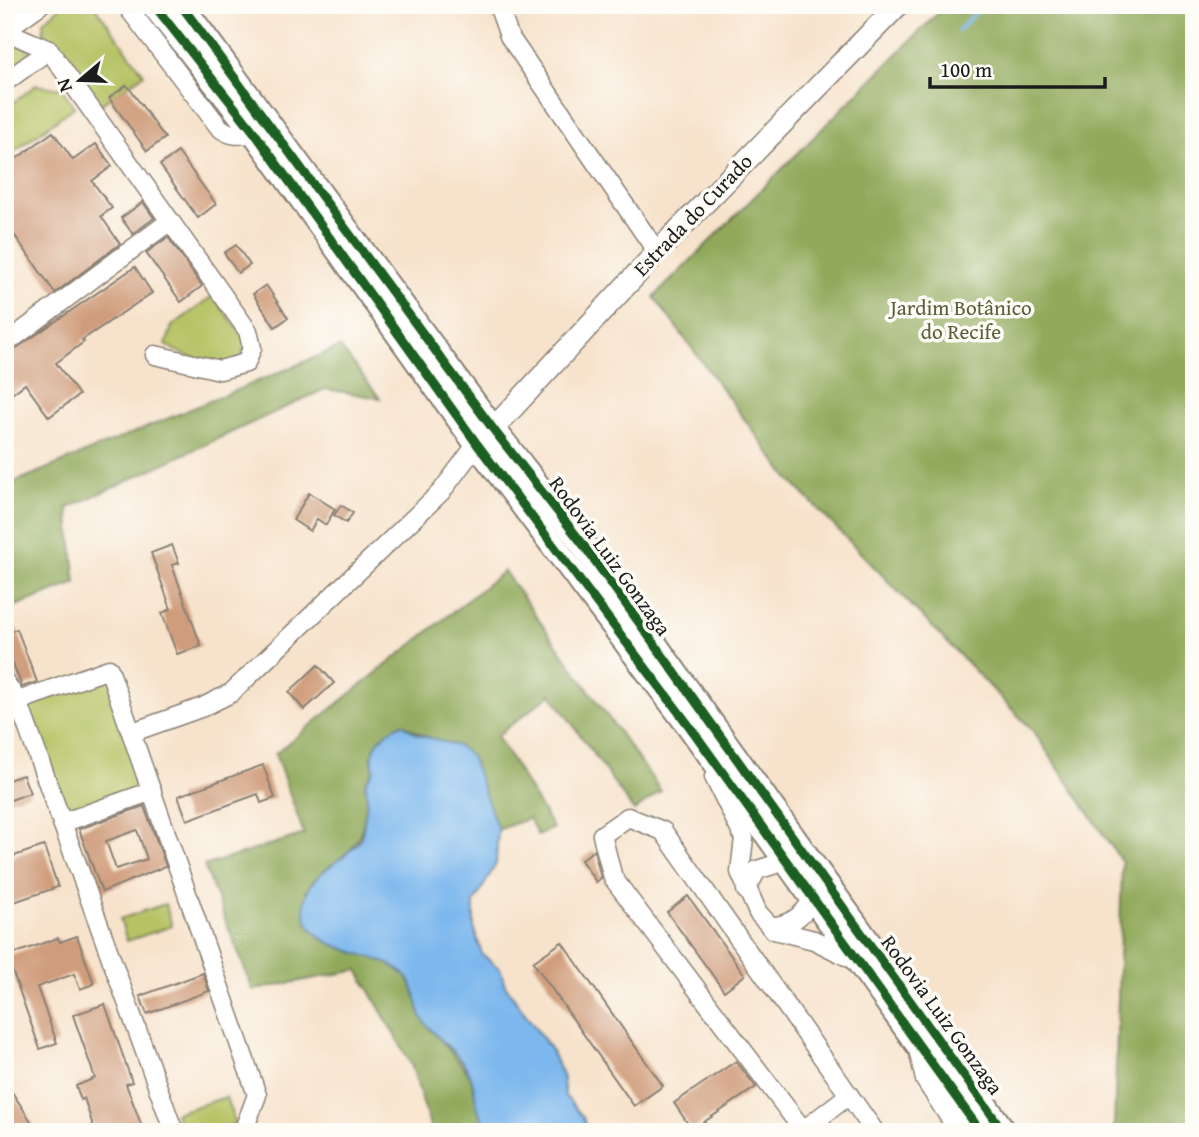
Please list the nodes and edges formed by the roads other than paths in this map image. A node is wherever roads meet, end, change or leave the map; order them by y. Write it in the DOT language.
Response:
graph roads {
  1 [pos="40,5"];
  2 [pos="126,5"];
  3 [pos="154,5"];
  4 [pos="181,5"];
  5 [pos="498,5"];
  6 [pos="898,5"];
  7 [pos="5,30"];
  8 [pos="49,50"];
  9 [pos="5,82"];
  10 [pos="254,132"];
  11 [pos="170,221"];
  12 [pos="657,251"];
  13 [pos="5,344"];
  14 [pos="155,355"];
  15 [pos="485,436"];
  16 [pos="5,682"];
  17 [pos="18,701"];
  18 [pos="690,727"];
  19 [pos="133,732"];
  20 [pos="152,790"];
  21 [pos="62,823"];
  22 [pos="786,861"];
  23 [pos="746,890"];
  24 [pos="813,900"];
  25 [pos="764,920"];
  26 [pos="734,929"];
  27 [pos="860,962"];
  28 [pos="915,1039"];
  29 [pos="849,1095"];
  30 [pos="248,1130"];
  31 [pos="802,1131"];
  32 [pos="174,1132"];
  33 [pos="875,1132"];
  34 [pos="959,1132"];
  35 [pos="981,1132"];
  36 [pos="1004,1132"];
  1 -- 7 [label="lane"];
  2 -- 10 [label="lane"];
  3 -- 10 [label="highway, Rodovia Luiz Gonzaga"];
  4 -- 15 [label="highway, Rodovia Luiz Gonzaga"];
  5 -- 12 [label="lane"];
  6 -- 12 [label="main road, Estrada do Curado"];
  7 -- 8 [label="lane"];
  8 -- 9 [label="lane"];
  8 -- 11 [label="lane"];
  10 -- 15 [label="highway, Rodovia Luiz Gonzaga"];
  11 -- 13 [label="lane"];
  11 -- 14 [label="lane"];
  12 -- 15 [label="main road, Estrada do Curado"];
  15 -- 18 [label="highway, Rodovia Luiz Gonzaga"];
  15 -- 19 [label="lane"];
  15 -- 36 [label="highway, Rodovia Luiz Gonzaga"];
  16 -- 17 [label="lane"];
  17 -- 19 [label="lane"];
  17 -- 21 [label="lane"];
  18 -- 22 [label="highway, Rodovia Luiz Gonzaga"];
  18 -- 23 [label="lane"];
  19 -- 20 [label="lane"];
  20 -- 21 [label="lane"];
  20 -- 30 [label="lane"];
  21 -- 32 [label="lane"];
  22 -- 23 [label="lane"];
  22 -- 24 [label="highway, Rodovia Luiz Gonzaga"];
  23 -- 25 [label="lane"];
  24 -- 25 [label="lane"];
  24 -- 27 [label="highway, Rodovia Luiz Gonzaga"];
  25 -- 26 [label="lane"];
  25 -- 27 [label="lane"];
  26 -- 29 [label="lane"];
  26 -- 31 [label="lane"];
  27 -- 28 [label="highway, Rodovia Luiz Gonzaga"];
  28 -- 34 [label="lane"];
  28 -- 35 [label="highway, Rodovia Luiz Gonzaga"];
  29 -- 31 [label="lane"];
  29 -- 33 [label="lane"];
}
